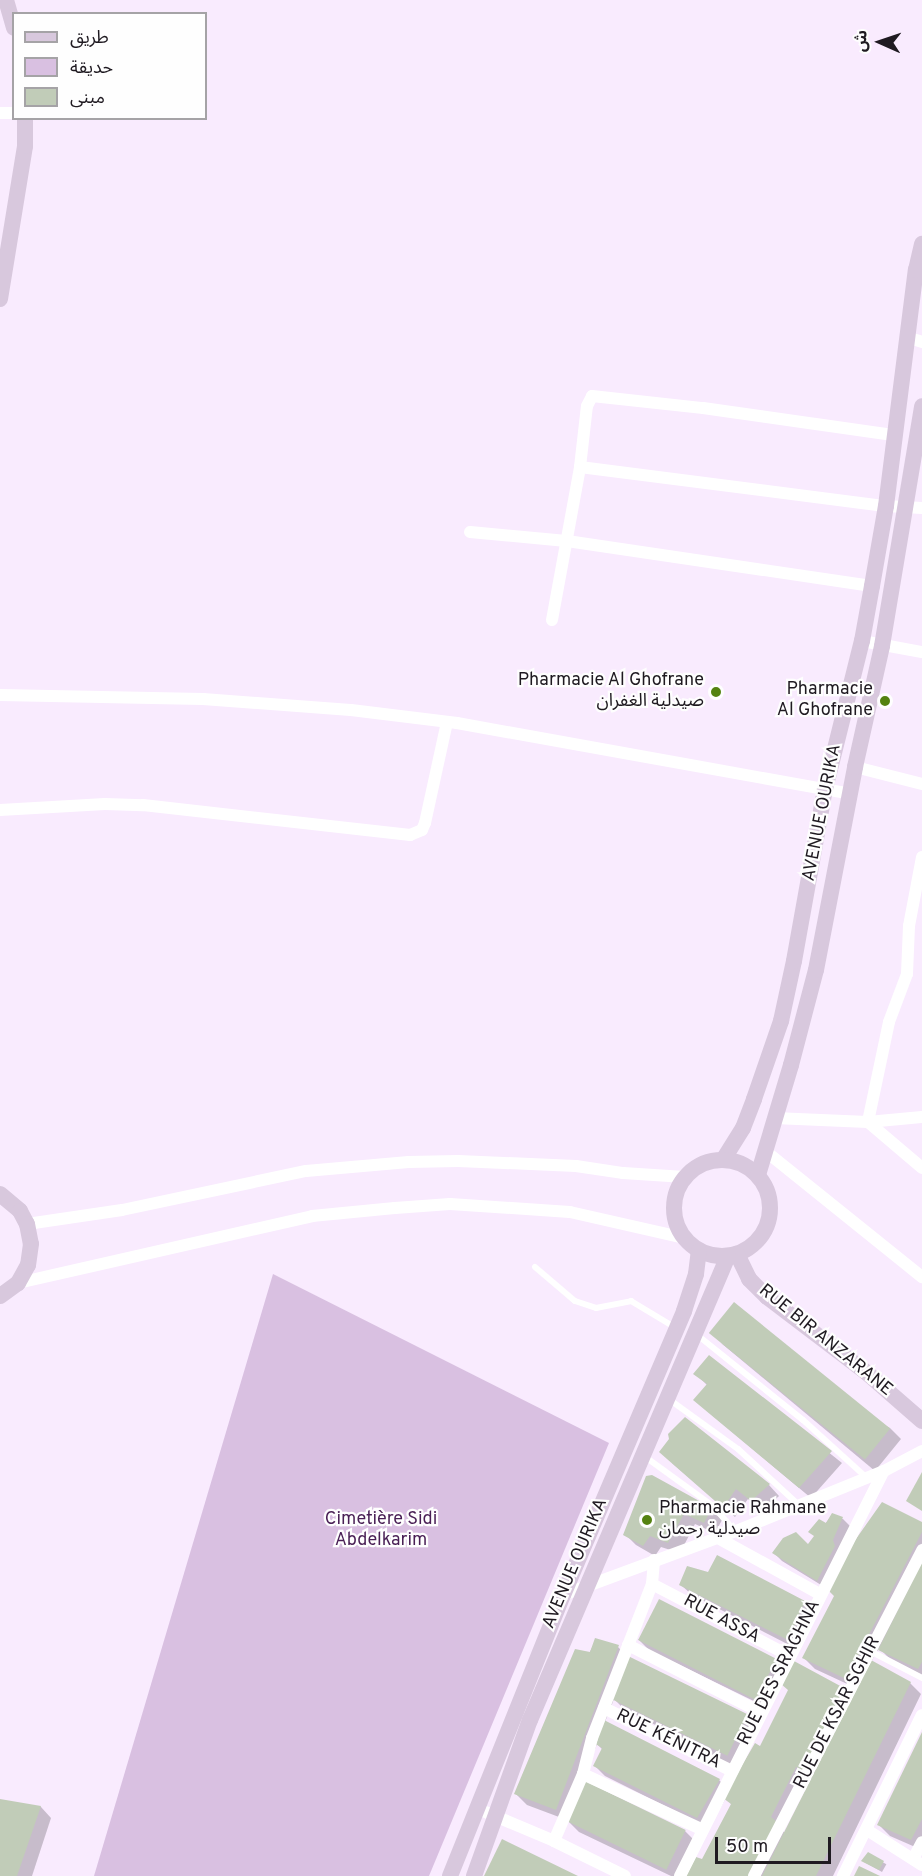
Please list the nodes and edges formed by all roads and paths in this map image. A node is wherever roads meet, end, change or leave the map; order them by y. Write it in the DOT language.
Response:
graph roads {
  1 [pos="5,2"];
  2 [pos="12,22"];
  3 [pos="25,120"];
  4 [pos="921,252"];
  5 [pos="0,299"];
  6 [pos="914,340"];
  7 [pos="922,406"];
  8 [pos="893,435"];
  9 [pos="580,467"];
  10 [pos="885,506"];
  11 [pos="915,507"];
  12 [pos="470,532"];
  13 [pos="567,541"];
  14 [pos="872,586"];
  15 [pos="552,620"];
  16 [pos="862,641"];
  17 [pos="882,646"];
  18 [pos="922,652"];
  19 [pos="0,695"];
  20 [pos="447,722"];
  21 [pos="855,767"];
  22 [pos="922,784"];
  23 [pos="825,789"];
  24 [pos="850,794"];
  25 [pos="0,810"];
  26 [pos="922,857"];
  27 [pos="774,1118"];
  28 [pos="922,1118"];
  29 [pos="868,1122"];
  30 [pos="764,1150"];
  31 [pos="723,1160"];
  32 [pos="922,1168"];
  33 [pos="758,1176"];
  34 [pos="685,1177"];
  35 [pos="0,1194"];
  36 [pos="27,1224"];
  37 [pos="684,1238"];
  38 [pos="699,1251"];
  39 [pos="732,1255"];
  40 [pos="535,1267"];
  41 [pos="922,1277"];
  42 [pos="18,1283"];
  43 [pos="0,1296"];
  44 [pos="676,1329"];
  45 [pos="695,1333"];
  46 [pos="667,1398"];
  47 [pos="922,1421"];
  48 [pos="922,1451"];
  49 [pos="642,1455"];
  50 [pos="884,1471"];
  51 [pos="867,1478"];
  52 [pos="799,1506"];
  53 [pos="736,1531"];
  54 [pos="718,1538"];
  55 [pos="922,1550"];
  56 [pos="654,1560"];
  57 [pos="589,1584"];
  58 [pos="652,1584"];
  59 [pos="820,1594"];
  60 [pos="563,1595"];
  61 [pos="628,1645"];
  62 [pos="870,1650"];
  63 [pos="790,1656"];
  64 [pos="922,1678"];
  65 [pos="604,1708"];
  66 [pos="760,1712"];
  67 [pos="922,1715"];
  68 [pos="732,1771"];
  69 [pos="583,1774"];
  70 [pos="476,1808"];
  71 [pos="494,1817"];
  72 [pos="703,1830"];
  73 [pos="867,1830"];
  74 [pos="554,1841"];
  75 [pos="922,1842"];
  76 [pos="918,1862"];
  77 [pos="450,1876"];
  78 [pos="474,1876"];
  79 [pos="625,1876"];
  80 [pos="680,1876"];
  81 [pos="754,1876"];
  82 [pos="843,1876"];
  1 -- 2 [label="street"];
  3 -- 5 [label="street"];
  4 -- 6 [label="street, AVENUE OURIKA"];
  6 -- 8 [label="street, AVENUE OURIKA"];
  7 -- 11 [label="street, AVENUE OURIKA"];
  8 -- 9 [label="street"];
  8 -- 10 [label="street, AVENUE OURIKA"];
  9 -- 10 [label="street"];
  9 -- 13 [label="street"];
  10 -- 11 [label="street"];
  10 -- 14 [label="street, AVENUE OURIKA"];
  11 -- 17 [label="street, AVENUE OURIKA"];
  12 -- 13 [label="street"];
  13 -- 14 [label="street"];
  13 -- 15 [label="street"];
  14 -- 16 [label="street, AVENUE OURIKA"];
  16 -- 17 [label="street"];
  16 -- 23 [label="street, AVENUE OURIKA"];
  17 -- 18 [label="street"];
  17 -- 21 [label="street, AVENUE OURIKA"];
  19 -- 20 [label="street"];
  20 -- 23 [label="street"];
  20 -- 25 [label="street"];
  21 -- 22 [label="street"];
  21 -- 24 [label="street, AVENUE OURIKA"];
  23 -- 24 [label="street"];
  23 -- 31 [label="street, AVENUE OURIKA"];
  24 -- 27 [label="street, AVENUE OURIKA"];
  26 -- 29 [label="street"];
  27 -- 29 [label="street"];
  27 -- 30 [label="street, AVENUE OURIKA"];
  28 -- 29 [label="street"];
  29 -- 32 [label="street"];
  30 -- 33 [label="street, AVENUE OURIKA"];
  30 -- 41 [label="street"];
  31 -- 33 [label="street"];
  31 -- 34 [label="street"];
  33 -- 39 [label="street"];
  34 -- 36 [label="street"];
  34 -- 37 [label="street"];
  35 -- 36 [label="street"];
  36 -- 42 [label="street"];
  37 -- 38 [label="street"];
  37 -- 42 [label="street"];
  38 -- 39 [label="street"];
  38 -- 44 [label="street, AVENUE OURIKA"];
  39 -- 45 [label="street, AVENUE OURIKA"];
  39 -- 47 [label="street, RUE BIR ANZARANE"];
  40 -- 44 [label="lane"];
  42 -- 43 [label="street"];
  44 -- 60 [label="street, AVENUE OURIKA"];
  45 -- 46 [label="street, AVENUE OURIKA"];
  45 -- 51 [label="lane"];
  46 -- 49 [label="street, AVENUE OURIKA"];
  46 -- 52 [label="lane"];
  48 -- 50 [label="street"];
  49 -- 53 [label="lane"];
  49 -- 57 [label="street, AVENUE OURIKA"];
  50 -- 51 [label="street"];
  50 -- 59 [label="street, RUE DES SRAGHNA"];
  51 -- 52 [label="street"];
  52 -- 53 [label="street"];
  53 -- 54 [label="street"];
  54 -- 56 [label="street"];
  54 -- 59 [label="street"];
  55 -- 62 [label="street, RUE DE KSAR SGHIR"];
  56 -- 57 [label="street"];
  56 -- 58 [label="street"];
  57 -- 60 [label="street"];
  57 -- 71 [label="street, AVENUE OURIKA"];
  58 -- 61 [label="street"];
  58 -- 63 [label="street, RUE ASSA"];
  59 -- 63 [label="street, RUE DES SRAGHNA"];
  60 -- 70 [label="street, AVENUE OURIKA"];
  61 -- 65 [label="street"];
  61 -- 66 [label="street"];
  62 -- 64 [label="lane"];
  62 -- 81 [label="street, RUE DE KSAR SGHIR"];
  63 -- 66 [label="street, RUE DES SRAGHNA"];
  65 -- 68 [label="street, RUE KÉNITRA"];
  65 -- 69 [label="street"];
  66 -- 68 [label="street, RUE DES SRAGHNA"];
  67 -- 73 [label="street"];
  68 -- 72 [label="street, RUE DES SRAGHNA"];
  69 -- 72 [label="street"];
  69 -- 74 [label="street"];
  70 -- 71 [label="street"];
  70 -- 77 [label="street, AVENUE OURIKA"];
  71 -- 74 [label="street"];
  71 -- 78 [label="street, AVENUE OURIKA"];
  72 -- 80 [label="street, RUE DES SRAGHNA"];
  73 -- 76 [label="street"];
  73 -- 82 [label="street"];
  74 -- 79 [label="street"];
  75 -- 76 [label="street"];
}
